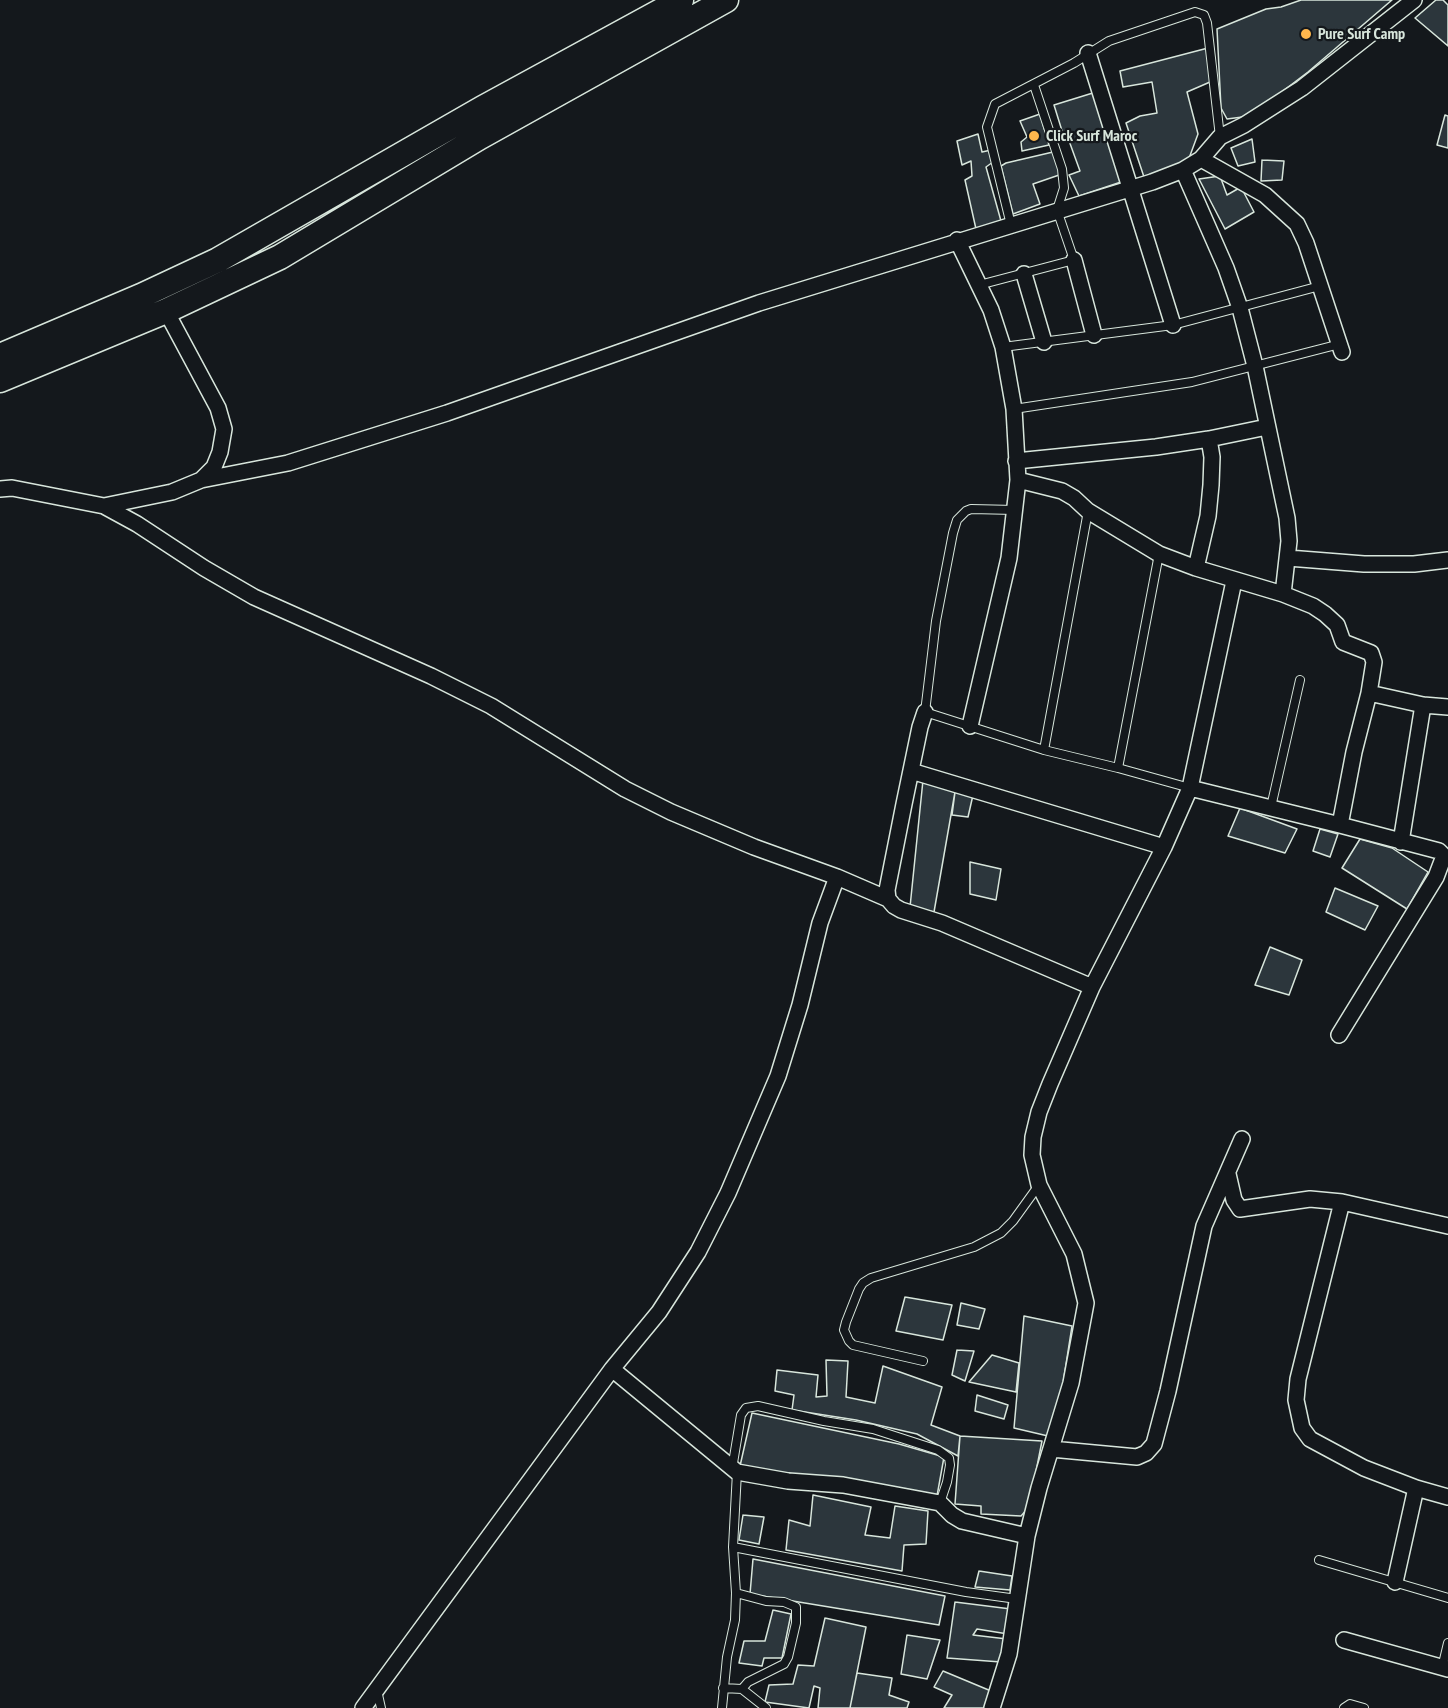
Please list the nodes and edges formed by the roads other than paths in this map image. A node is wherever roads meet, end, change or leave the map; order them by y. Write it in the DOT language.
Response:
graph roads {
  1 [pos="681,0"];
  2 [pos="726,0"];
  3 [pos="1414,0"];
  4 [pos="1088,53"];
  5 [pos="1034,85"];
  6 [pos="1220,137"];
  7 [pos="1201,159"];
  8 [pos="1183,170"];
  9 [pos="1130,189"];
  10 [pos="1057,210"];
  11 [pos="1011,225"];
  12 [pos="957,240"];
  13 [pos="1074,260"];
  14 [pos="1024,274"];
  15 [pos="979,285"];
  16 [pos="1320,286"];
  17 [pos="1240,308"];
  18 [pos="166,311"];
  19 [pos="1173,325"];
  20 [pos="1094,335"];
  21 [pos="1044,342"];
  22 [pos="1004,347"];
  23 [pos="1341,348"];
  24 [pos="0,356"];
  25 [pos="1255,366"];
  26 [pos="0,380"];
  27 [pos="1014,409"];
  28 [pos="1267,427"];
  29 [pos="1209,440"];
  30 [pos="1017,461"];
  31 [pos="201,480"];
  32 [pos="1018,480"];
  33 [pos="0,489"];
  34 [pos="104,506"];
  35 [pos="1014,510"];
  36 [pos="1088,511"];
  37 [pos="1159,554"];
  38 [pos="1288,558"];
  39 [pos="1448,560"];
  40 [pos="1196,568"];
  41 [pos="1234,581"];
  42 [pos="1283,594"];
  43 [pos="1300,680"];
  44 [pos="1369,693"];
  45 [pos="1424,705"];
  46 [pos="1448,707"];
  47 [pos="925,711"];
  48 [pos="970,726"];
  49 [pos="1044,750"];
  50 [pos="1118,768"];
  51 [pos="911,771"];
  52 [pos="1190,788"];
  53 [pos="1271,807"];
  54 [pos="1340,825"];
  55 [pos="1401,842"];
  56 [pos="1164,847"];
  57 [pos="837,878"];
  58 [pos="888,899"];
  59 [pos="1092,987"];
  60 [pos="1339,1035"];
  61 [pos="1242,1139"];
  62 [pos="1228,1174"];
  63 [pos="1039,1185"];
  64 [pos="1342,1202"];
  65 [pos="1448,1226"];
  66 [pos="923,1361"];
  67 [pos="612,1369"];
  68 [pos="1052,1449"];
  69 [pos="734,1470"];
  70 [pos="1416,1488"];
  71 [pos="1448,1497"];
  72 [pos="940,1503"];
  73 [pos="1028,1536"];
  74 [pos="733,1547"];
  75 [pos="1319,1560"];
  76 [pos="1395,1582"];
  77 [pos="736,1593"];
  78 [pos="1448,1598"];
  79 [pos="1017,1599"];
  80 [pos="1344,1640"];
  81 [pos="1448,1643"];
  82 [pos="1445,1668"];
  83 [pos="723,1688"];
  84 [pos="741,1689"];
  85 [pos="377,1690"];
  86 [pos="363,1708"];
  87 [pos="381,1708"];
  88 [pos="722,1708"];
  89 [pos="766,1708"];
  90 [pos="992,1708"];
  91 [pos="1344,1708"];
  92 [pos="1364,1708"];
  1 -- 24 [label="highway"];
  2 -- 18 [label="highway"];
  3 -- 6 [label="street"];
  4 -- 5 [label="lane"];
  4 -- 6 [label="lane"];
  4 -- 9 [label="street"];
  5 -- 10 [label="lane"];
  5 -- 11 [label="lane"];
  6 -- 7 [label="street"];
  7 -- 8 [label="street"];
  7 -- 16 [label="street"];
  8 -- 9 [label="street"];
  8 -- 17 [label="street"];
  9 -- 10 [label="street"];
  9 -- 19 [label="street"];
  10 -- 11 [label="street"];
  10 -- 13 [label="lane"];
  11 -- 12 [label="street"];
  12 -- 15 [label="street"];
  12 -- 31 [label="street"];
  13 -- 14 [label="lane"];
  13 -- 20 [label="street"];
  14 -- 15 [label="lane"];
  14 -- 21 [label="street"];
  15 -- 22 [label="street"];
  16 -- 17 [label="lane"];
  16 -- 23 [label="street"];
  17 -- 19 [label="lane"];
  17 -- 25 [label="street"];
  18 -- 26 [label="highway"];
  18 -- 31 [label="street"];
  19 -- 20 [label="lane"];
  20 -- 21 [label="lane"];
  21 -- 22 [label="lane"];
  22 -- 27 [label="street"];
  23 -- 25 [label="lane"];
  25 -- 27 [label="lane"];
  25 -- 28 [label="street"];
  27 -- 30 [label="street"];
  28 -- 29 [label="street"];
  28 -- 38 [label="street"];
  29 -- 30 [label="street"];
  29 -- 40 [label="street"];
  30 -- 32 [label="street"];
  31 -- 34 [label="street"];
  32 -- 35 [label="street"];
  32 -- 36 [label="street"];
  33 -- 34 [label="street"];
  34 -- 57 [label="street"];
  35 -- 47 [label="lane"];
  35 -- 48 [label="street"];
  36 -- 37 [label="street"];
  36 -- 49 [label="lane"];
  37 -- 40 [label="street"];
  37 -- 50 [label="lane"];
  38 -- 39 [label="street"];
  38 -- 42 [label="street"];
  40 -- 41 [label="street"];
  41 -- 42 [label="street"];
  41 -- 52 [label="street"];
  42 -- 44 [label="street"];
  43 -- 53 [label="lane"];
  44 -- 45 [label="street"];
  44 -- 54 [label="street"];
  45 -- 46 [label="street"];
  45 -- 55 [label="street"];
  47 -- 48 [label="lane"];
  47 -- 51 [label="street"];
  48 -- 49 [label="lane"];
  49 -- 50 [label="lane"];
  50 -- 52 [label="lane"];
  51 -- 56 [label="street"];
  51 -- 58 [label="street"];
  52 -- 53 [label="street"];
  52 -- 56 [label="street"];
  53 -- 54 [label="street"];
  54 -- 55 [label="street"];
  55 -- 60 [label="street"];
  56 -- 59 [label="street"];
  57 -- 58 [label="street"];
  57 -- 67 [label="street"];
  58 -- 59 [label="street"];
  59 -- 63 [label="street"];
  61 -- 62 [label="street"];
  62 -- 64 [label="street"];
  62 -- 68 [label="street"];
  63 -- 66 [label="lane"];
  63 -- 68 [label="street"];
  64 -- 65 [label="street"];
  64 -- 70 [label="street"];
  67 -- 69 [label="street"];
  67 -- 85 [label="street"];
  68 -- 73 [label="street"];
  69 -- 72 [label="street"];
  69 -- 72 [label="lane"];
  69 -- 74 [label="lane"];
  70 -- 71 [label="street"];
  70 -- 76 [label="street"];
  72 -- 73 [label="street"];
  73 -- 79 [label="street"];
  74 -- 77 [label="lane"];
  74 -- 79 [label="lane"];
  75 -- 76 [label="lane"];
  76 -- 78 [label="lane"];
  77 -- 83 [label="lane"];
  77 -- 84 [label="lane"];
  79 -- 90 [label="street"];
  80 -- 82 [label="street"];
  81 -- 82 [label="lane"];
  83 -- 84 [label="lane"];
  83 -- 88 [label="lane"];
  84 -- 89 [label="lane"];
  85 -- 86 [label="street"];
  85 -- 87 [label="lane"];
  91 -- 92 [label="lane"];
}
